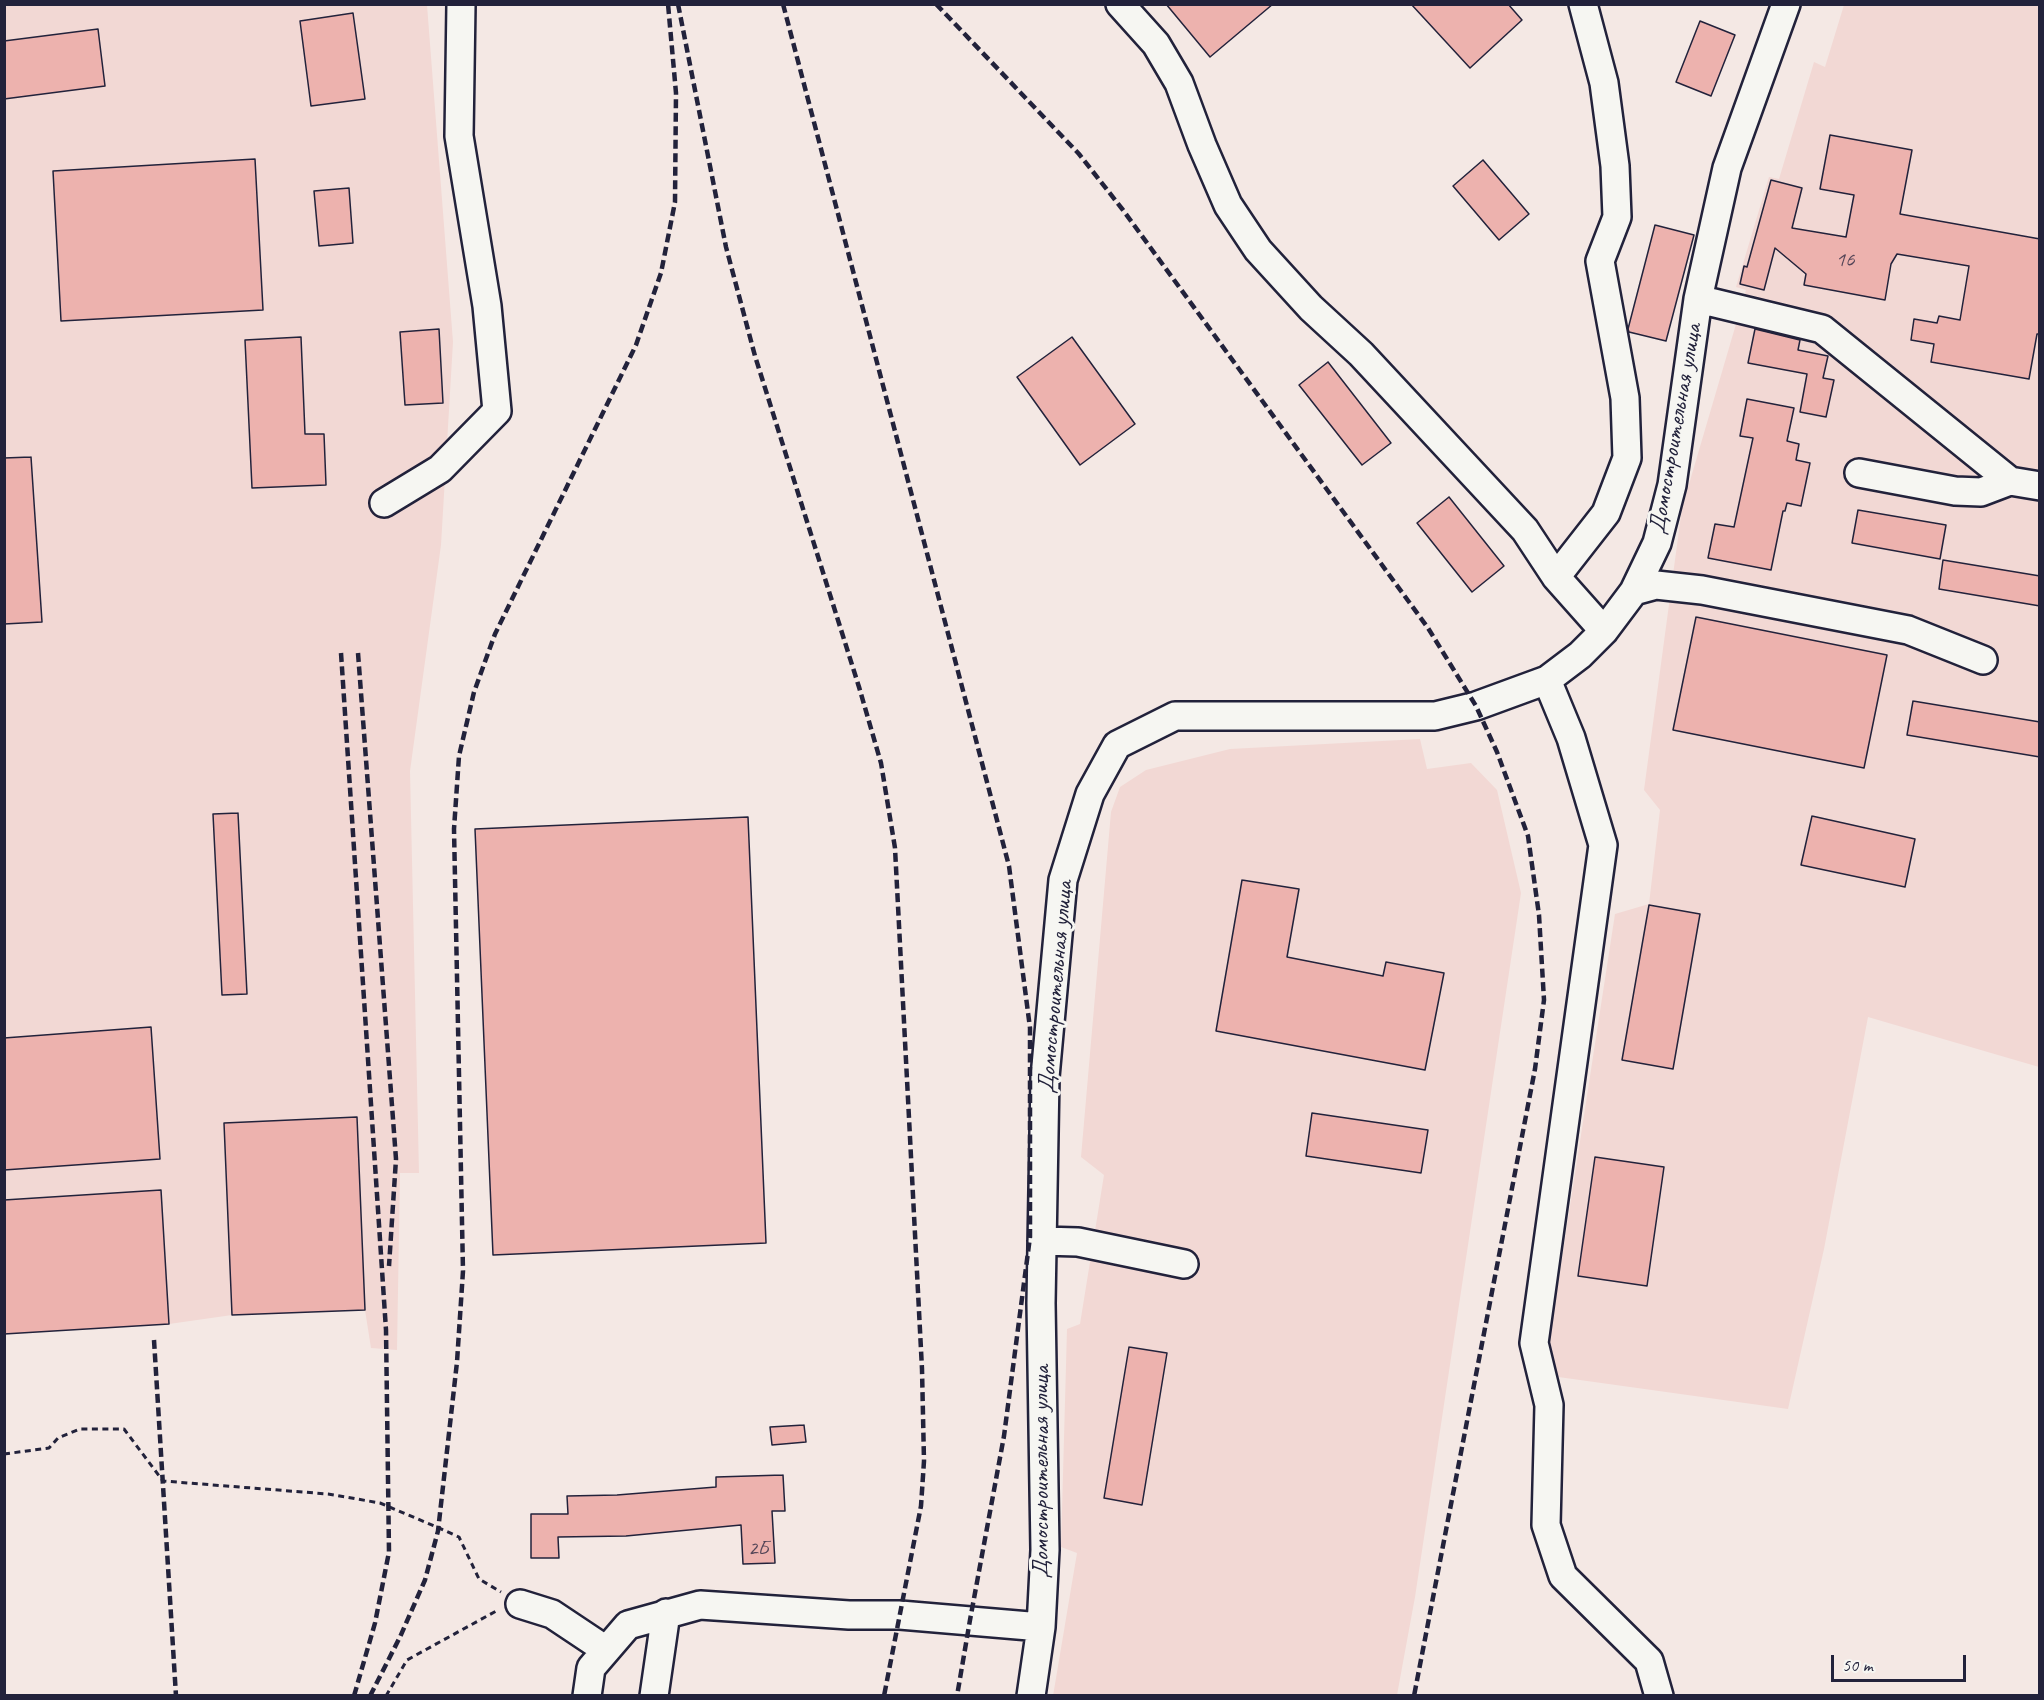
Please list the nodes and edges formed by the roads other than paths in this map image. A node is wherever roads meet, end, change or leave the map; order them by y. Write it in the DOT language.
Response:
graph roads {
  1 [pos="461,4"];
  2 [pos="1120,4"];
  3 [pos="1583,4"];
  4 [pos="1786,4"];
  5 [pos="1698,299"];
  6 [pos="1858,472"];
  7 [pos="2010,481"];
  8 [pos="2040,486"];
  9 [pos="384,503"];
  10 [pos="1556,576"];
  11 [pos="1634,591"];
  12 [pos="1604,632"];
  13 [pos="1983,660"];
  14 [pos="1547,680"];
  15 [pos="1042,1241"];
  16 [pos="1184,1264"];
  17 [pos="520,1604"];
  18 [pos="666,1613"];
  19 [pos="1041,1626"];
  20 [pos="606,1650"];
  21 [pos="587,1695"];
  22 [pos="654,1695"];
  23 [pos="1031,1695"];
  24 [pos="1659,1695"];
  1 -- 9 [label="street"];
  2 -- 10 [label="street"];
  3 -- 10 [label="street"];
  4 -- 5 [label="street, Домостроительная улица"];
  5 -- 7 [label="street"];
  5 -- 11 [label="street, Домостроительная улица"];
  6 -- 7 [label="street"];
  7 -- 8 [label="street"];
  10 -- 12 [label="street"];
  11 -- 12 [label="street, Домостроительная улица"];
  11 -- 13 [label="street"];
  12 -- 14 [label="street, Домостроительная улица"];
  14 -- 15 [label="street, Домостроительная улица"];
  14 -- 24 [label="street"];
  15 -- 16 [label="street"];
  15 -- 19 [label="street, Домостроительная улица"];
  17 -- 20 [label="street"];
  18 -- 19 [label="street"];
  18 -- 20 [label="street"];
  18 -- 22 [label="street"];
  19 -- 23 [label="street, Домостроительная улица"];
  20 -- 21 [label="street"];
}
